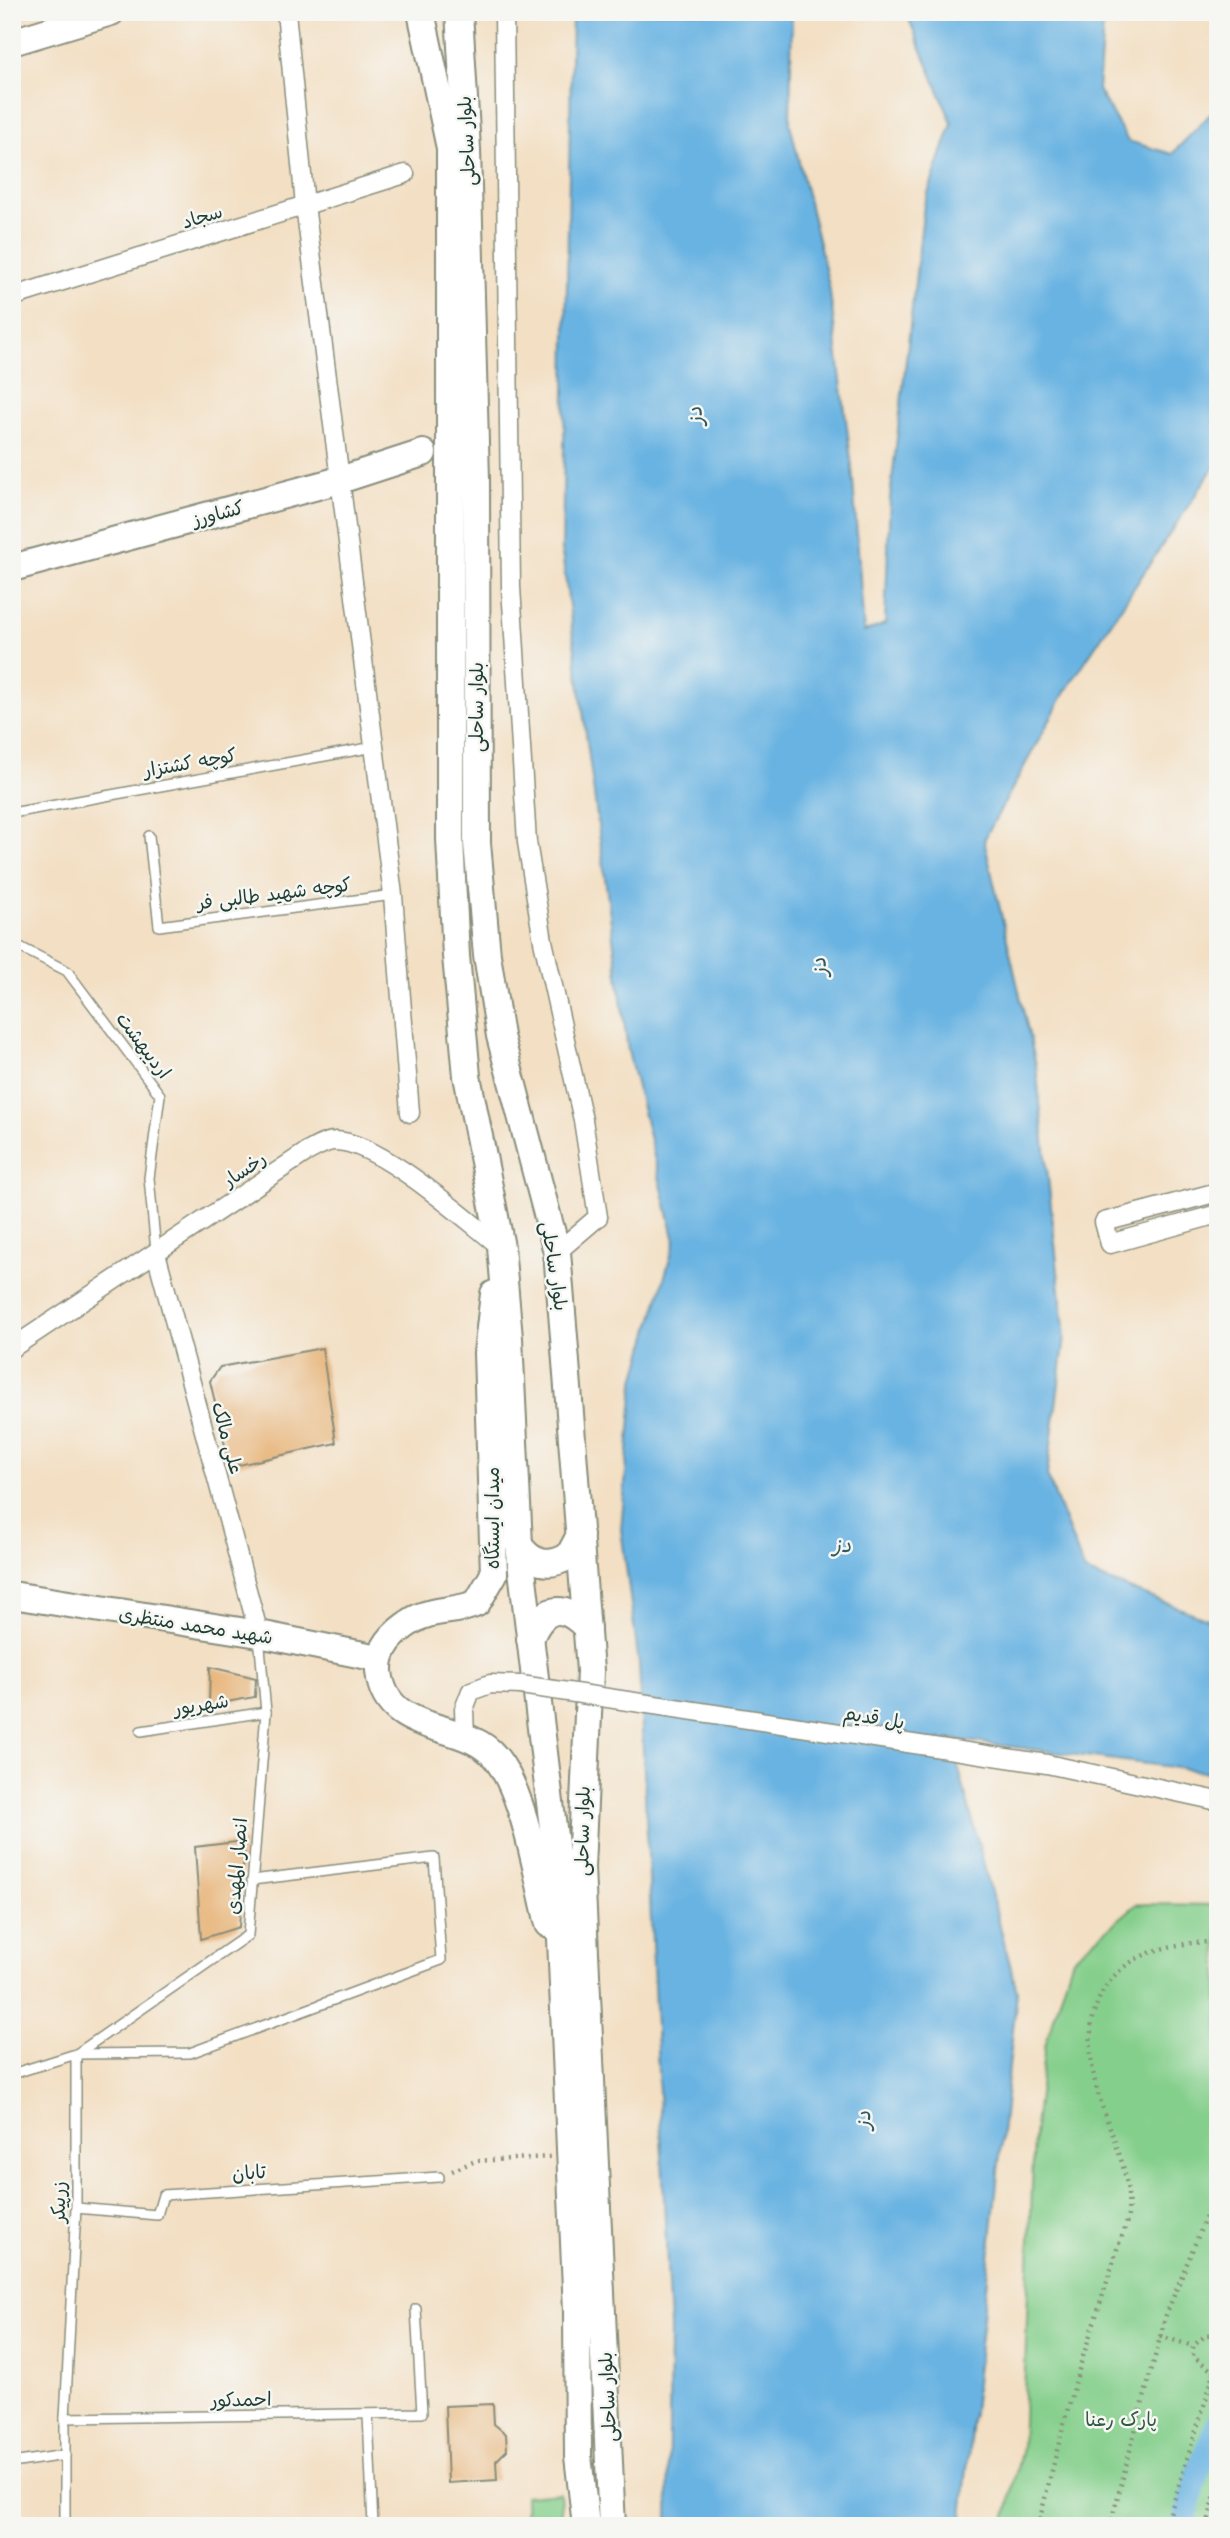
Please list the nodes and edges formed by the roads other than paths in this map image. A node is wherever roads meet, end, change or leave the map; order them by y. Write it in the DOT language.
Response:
graph roads {
  1 [pos="111,12"];
  2 [pos="286,12"];
  3 [pos="422,12"];
  4 [pos="459,12"];
  5 [pos="504,12"];
  6 [pos="12,42"];
  7 [pos="405,174"];
  8 [pos="305,205"];
  9 [pos="12,297"];
  10 [pos="423,453"];
  11 [pos="340,480"];
  12 [pos="14,562"];
  13 [pos="374,747"];
  14 [pos="12,813"];
  15 [pos="149,836"];
  16 [pos="393,895"];
  17 [pos="12,943"];
  18 [pos="508,1065"];
  19 [pos="467,1076"];
  20 [pos="410,1113"];
  21 [pos="1218,1192"];
  22 [pos="1197,1198"];
  23 [pos="1210,1216"];
  24 [pos="500,1247"];
  25 [pos="557,1252"];
  26 [pos="156,1253"];
  27 [pos="12,1348"];
  28 [pos="580,1535"];
  29 [pos="519,1545"];
  30 [pos="12,1595"];
  31 [pos="587,1628"];
  32 [pos="259,1634"];
  33 [pos="530,1639"];
  34 [pos="378,1658"];
  35 [pos="266,1712"];
  36 [pos="141,1731"];
  37 [pos="465,1737"];
  38 [pos="1218,1801"];
  39 [pos="252,1880"];
  40 [pos="562,1977"];
  41 [pos="76,2054"];
  42 [pos="12,2074"];
  43 [pos="439,2177"];
  44 [pos="76,2208"];
  45 [pos="416,2309"];
  46 [pos="368,2415"];
  47 [pos="65,2418"];
  48 [pos="610,2453"];
  49 [pos="65,2455"];
  50 [pos="578,2456"];
  51 [pos="12,2463"];
  52 [pos="62,2526"];
  53 [pos="373,2526"];
  54 [pos="586,2526"];
  55 [pos="612,2526"];
  1 -- 6 [label="main road"];
  2 -- 8 [label="street"];
  3 -- 19 [label="main road, بلوار ساحلی"];
  4 -- 18 [label="main road, بلوار ساحلی"];
  5 -- 25 [label="street"];
  7 -- 8 [label="street, سجاد"];
  8 -- 9 [label="street, سجاد"];
  8 -- 11 [label="street"];
  10 -- 11 [label="main road, کشاورز"];
  11 -- 12 [label="main road, کشاورز"];
  11 -- 13 [label="street"];
  13 -- 14 [label="lane, کوچه کشتزار"];
  13 -- 16 [label="street"];
  15 -- 16 [label="lane, کوچه شهید طالبی فر"];
  16 -- 20 [label="street"];
  17 -- 26 [label="lane, اردیبهشت"];
  18 -- 19 [label="main road"];
  18 -- 25 [label="main road, بلوار ساحلی"];
  19 -- 24 [label="main road, بلوار ساحلی"];
  21 -- 22 [label="street"];
  22 -- 23 [label="street"];
  22 -- 23 [label="street"];
  24 -- 26 [label="street, رخسار"];
  24 -- 29 [label="main road, بلوار ساحلی"];
  24 -- 34 [label="main road, میدان ایستگاه"];
  25 -- 28 [label="main road, بلوار ساحلی"];
  26 -- 27 [label="street, رخسار"];
  26 -- 32 [label="street, علی مالک"];
  28 -- 29 [label="main road"];
  28 -- 31 [label="main road, بلوار ساحلی"];
  29 -- 33 [label="main road, بلوار ساحلی"];
  30 -- 32 [label="main road, شهید محمد منتظری"];
  31 -- 33 [label="main road"];
  31 -- 48 [label="main road, بلوار ساحلی"];
  32 -- 34 [label="main road, شهید محمد منتظری"];
  32 -- 35 [label="lane, انصار المهدی"];
  33 -- 40 [label="main road, بلوار ساحلی"];
  34 -- 37 [label="main road"];
  35 -- 36 [label="lane, شهریور"];
  35 -- 39 [label="lane, انصار المهدی"];
  37 -- 38 [label="street, پل قدیم, bridge"];
  37 -- 40 [label="main road"];
  39 -- 41 [label="lane, انصار المهدی"];
  39 -- 41 [label="lane"];
  40 -- 50 [label="main road, بلوار ساحلی"];
  41 -- 42 [label="lane"];
  41 -- 44 [label="lane, زرپیکر"];
  43 -- 44 [label="lane, تابان"];
  44 -- 47 [label="lane, زرپیکر"];
  45 -- 46 [label="lane, احمدکور"];
  46 -- 47 [label="lane, احمدکور"];
  46 -- 53 [label="lane"];
  47 -- 49 [label="lane"];
  48 -- 50 [label="main road"];
  48 -- 55 [label="main road, بلوار ساحلی"];
  49 -- 51 [label="lane"];
  49 -- 52 [label="lane"];
  50 -- 54 [label="main road, بلوار ساحلی"];
}
